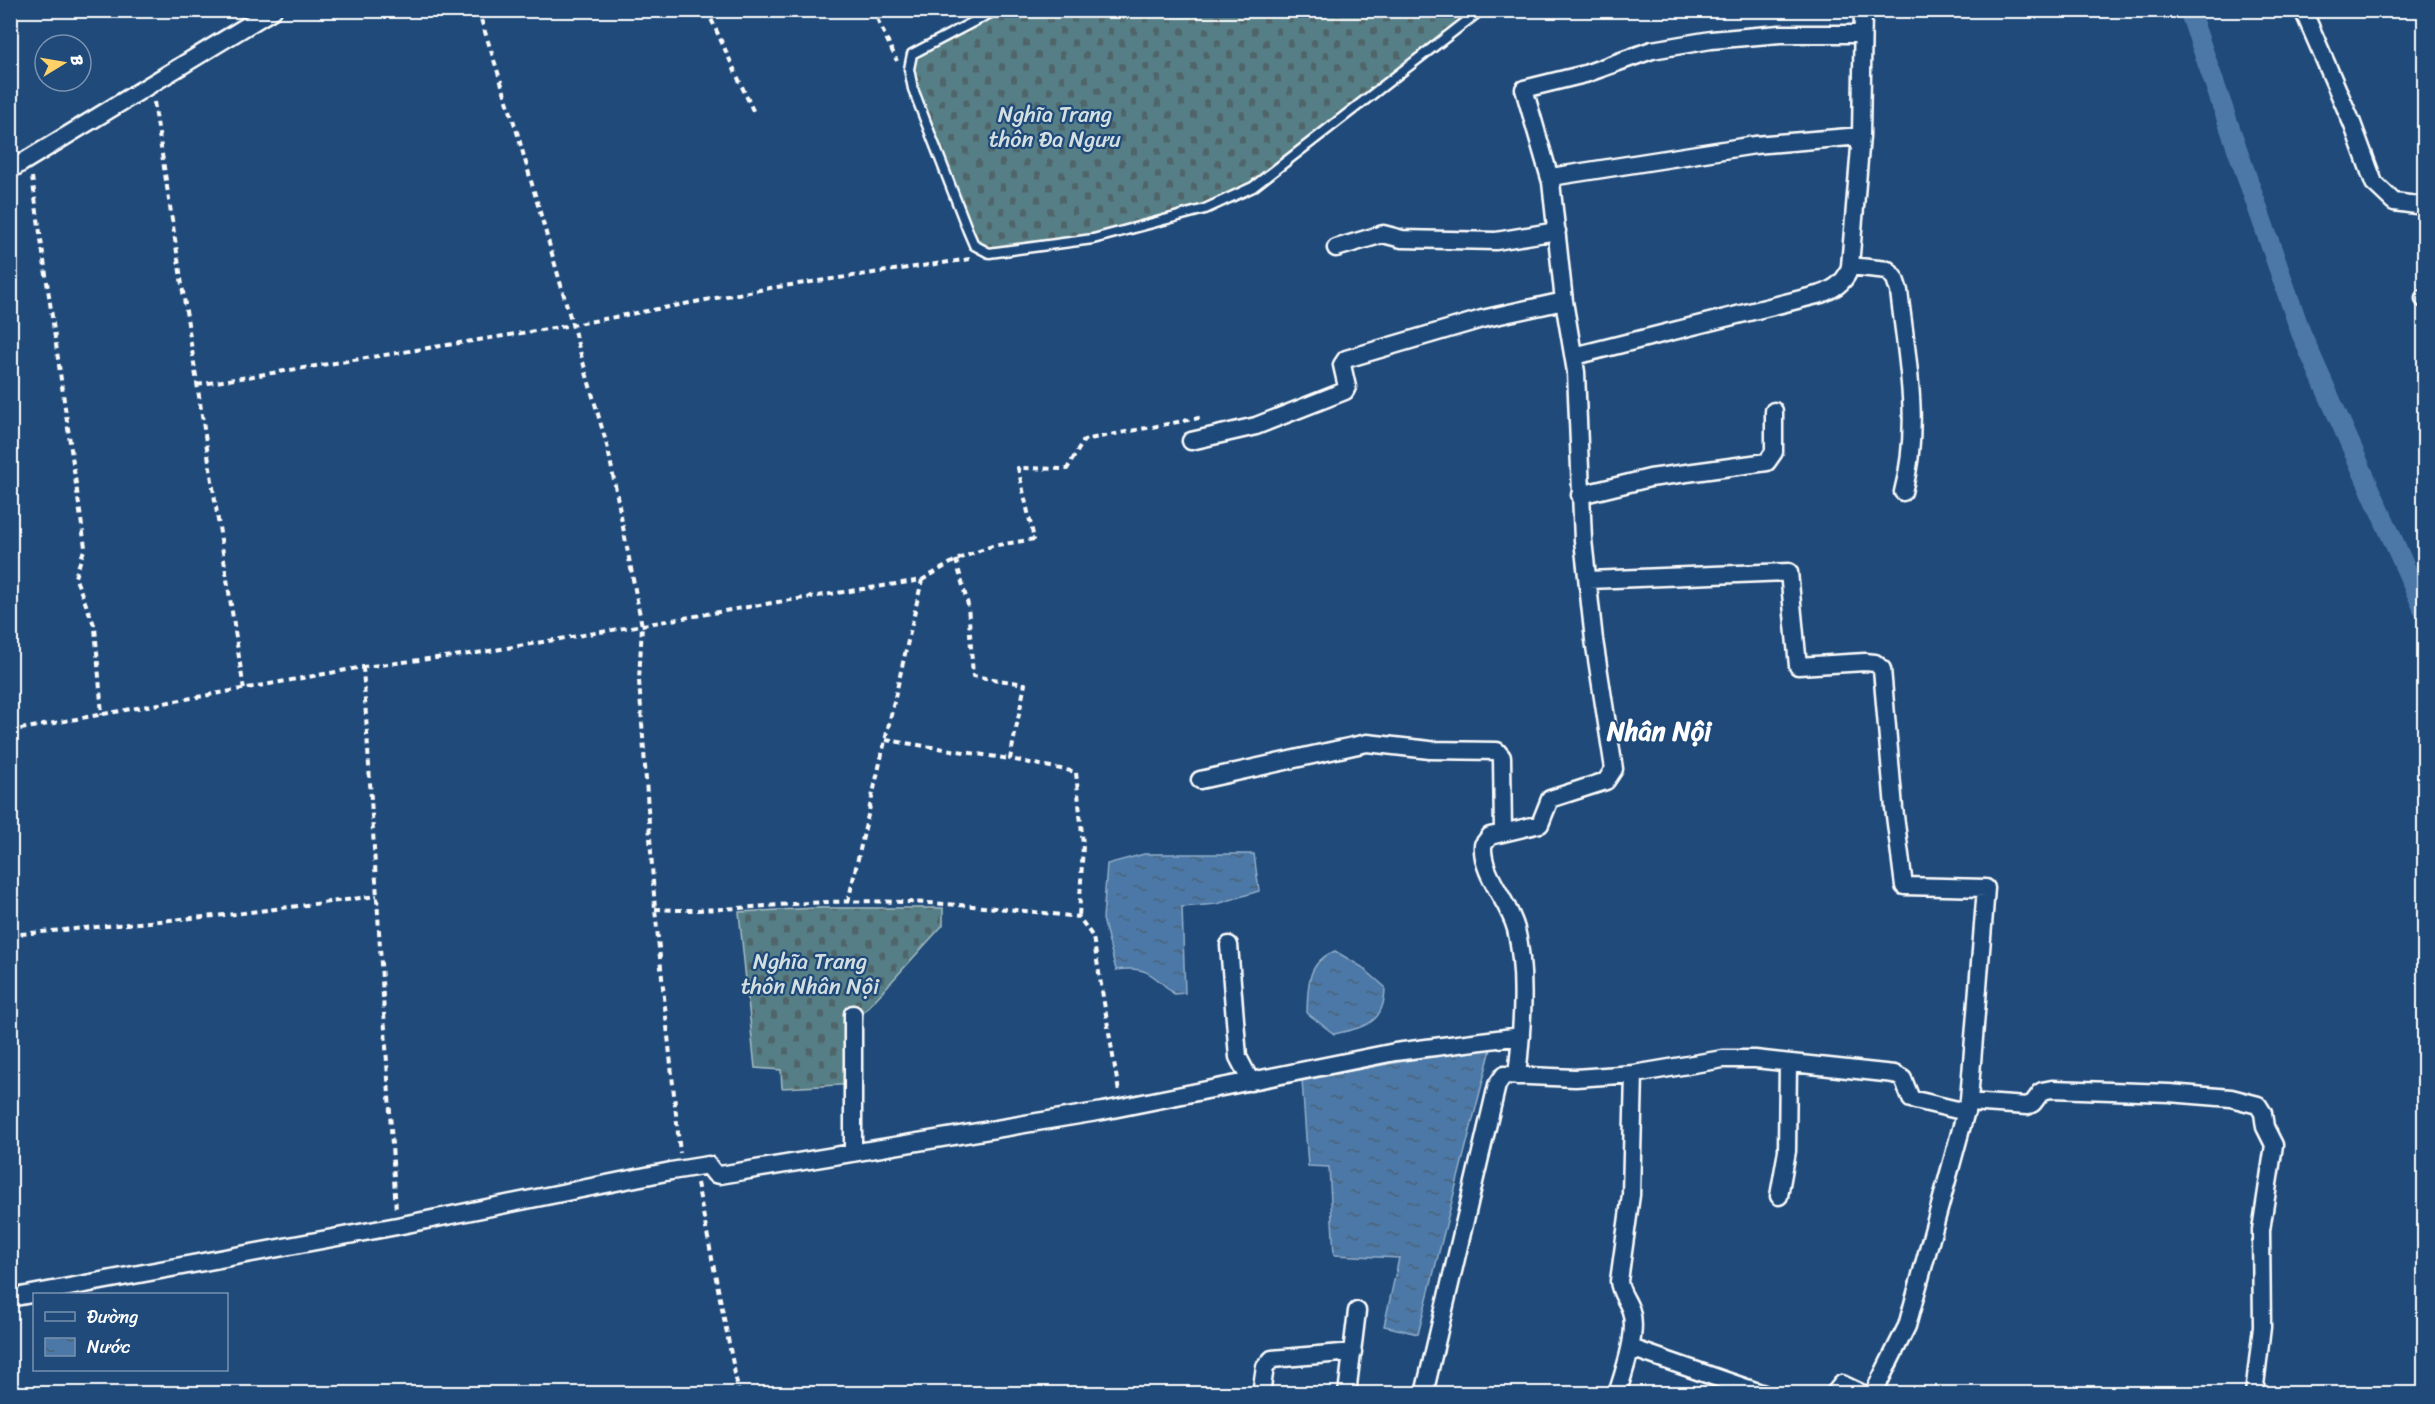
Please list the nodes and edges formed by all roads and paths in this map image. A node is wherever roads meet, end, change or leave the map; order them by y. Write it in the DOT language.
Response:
graph roads {
  1 [pos="273,10"];
  2 [pos="478,10"];
  3 [pos="707,10"];
  4 [pos="873,10"];
  5 [pos="996,10"];
  6 [pos="1481,10"];
  7 [pos="1863,10"];
  8 [pos="2303,10"];
  9 [pos="1862,34"];
  10 [pos="898,63"];
  11 [pos="151,84"];
  12 [pos="755,115"];
  13 [pos="1861,136"];
  14 [pos="29,158"];
  15 [pos="10,170"];
  16 [pos="1551,177"];
  17 [pos="2424,206"];
  18 [pos="1557,231"];
  19 [pos="1336,248"];
  20 [pos="982,251"];
  21 [pos="1850,266"];
  22 [pos="1564,301"];
  23 [pos="572,325"];
  24 [pos="1574,356"];
  25 [pos="197,385"];
  26 [pos="1774,411"];
  27 [pos="1204,417"];
  28 [pos="1191,441"];
  29 [pos="1903,492"];
  30 [pos="1580,495"];
  31 [pos="956,560"];
  32 [pos="922,580"];
  33 [pos="1589,580"];
  34 [pos="642,626"];
  35 [pos="363,667"];
  36 [pos="244,690"];
  37 [pos="102,715"];
  38 [pos="10,731"];
  39 [pos="886,740"];
  40 [pos="1010,759"];
  41 [pos="1200,780"];
  42 [pos="1503,832"];
  43 [pos="377,896"];
  44 [pos="848,902"];
  45 [pos="655,909"];
  46 [pos="1079,917"];
  47 [pos="10,935"];
  48 [pos="1229,945"];
  49 [pos="853,1014"];
  50 [pos="1521,1036"];
  51 [pos="1788,1063"];
  52 [pos="1634,1074"];
  53 [pos="1517,1076"];
  54 [pos="1251,1082"];
  55 [pos="1121,1107"];
  56 [pos="1967,1107"];
  57 [pos="853,1153"];
  58 [pos="688,1168"];
  59 [pos="1779,1196"];
  60 [pos="397,1226"];
  61 [pos="37,1293"];
  62 [pos="33,1294"];
  63 [pos="10,1298"];
  64 [pos="1357,1311"];
  65 [pos="1631,1348"];
  66 [pos="1353,1352"];
  67 [pos="739,1394"];
  68 [pos="1261,1394"];
  69 [pos="1347,1394"];
  70 [pos="1424,1394"];
  71 [pos="1617,1394"];
  72 [pos="1764,1394"];
  73 [pos="1833,1394"];
  74 [pos="1863,1394"];
  75 [pos="1873,1394"];
  76 [pos="2254,1394"];
  1 -- 11 [label="street"];
  2 -- 23 [label="path"];
  3 -- 12 [label="path"];
  4 -- 10 [label="path"];
  5 -- 20 [label="lane"];
  6 -- 20 [label="lane"];
  7 -- 9 [label="street"];
  8 -- 17 [label="street"];
  9 -- 13 [label="street"];
  9 -- 16 [label="street"];
  11 -- 14 [label="street"];
  11 -- 25 [label="path"];
  13 -- 16 [label="street"];
  13 -- 21 [label="street"];
  14 -- 15 [label="street"];
  14 -- 37 [label="path"];
  16 -- 18 [label="street"];
  18 -- 19 [label="street"];
  18 -- 22 [label="street"];
  20 -- 23 [label="path"];
  21 -- 24 [label="street"];
  21 -- 29 [label="street"];
  22 -- 24 [label="street"];
  22 -- 28 [label="street"];
  23 -- 25 [label="path"];
  23 -- 34 [label="path"];
  24 -- 30 [label="street"];
  25 -- 36 [label="path"];
  26 -- 30 [label="street"];
  27 -- 31 [label="path"];
  30 -- 33 [label="street"];
  31 -- 32 [label="path"];
  31 -- 40 [label="path"];
  32 -- 34 [label="path"];
  32 -- 39 [label="path"];
  33 -- 42 [label="street"];
  33 -- 56 [label="street"];
  34 -- 35 [label="path"];
  34 -- 45 [label="path"];
  35 -- 36 [label="path"];
  35 -- 43 [label="path"];
  36 -- 37 [label="path"];
  37 -- 38 [label="path"];
  39 -- 40 [label="path"];
  39 -- 44 [label="path"];
  40 -- 46 [label="path"];
  41 -- 42 [label="street"];
  42 -- 50 [label="street"];
  43 -- 47 [label="path"];
  43 -- 60 [label="path"];
  44 -- 45 [label="path"];
  44 -- 46 [label="path"];
  45 -- 58 [label="path"];
  46 -- 55 [label="path"];
  48 -- 54 [label="street"];
  49 -- 57 [label="street"];
  50 -- 53 [label="street"];
  50 -- 54 [label="street"];
  51 -- 52 [label="street"];
  51 -- 56 [label="street"];
  51 -- 59 [label="street"];
  52 -- 53 [label="street"];
  52 -- 65 [label="street"];
  53 -- 70 [label="street"];
  54 -- 55 [label="street"];
  55 -- 57 [label="street"];
  56 -- 75 [label="street"];
  56 -- 76 [label="street"];
  57 -- 58 [label="street"];
  58 -- 60 [label="street"];
  58 -- 67 [label="path"];
  60 -- 61 [label="street"];
  62 -- 63 [label="street"];
  64 -- 66 [label="street"];
  65 -- 71 [label="street"];
  65 -- 72 [label="street"];
  66 -- 68 [label="street"];
  66 -- 69 [label="street"];
  73 -- 74 [label="street"];
}
